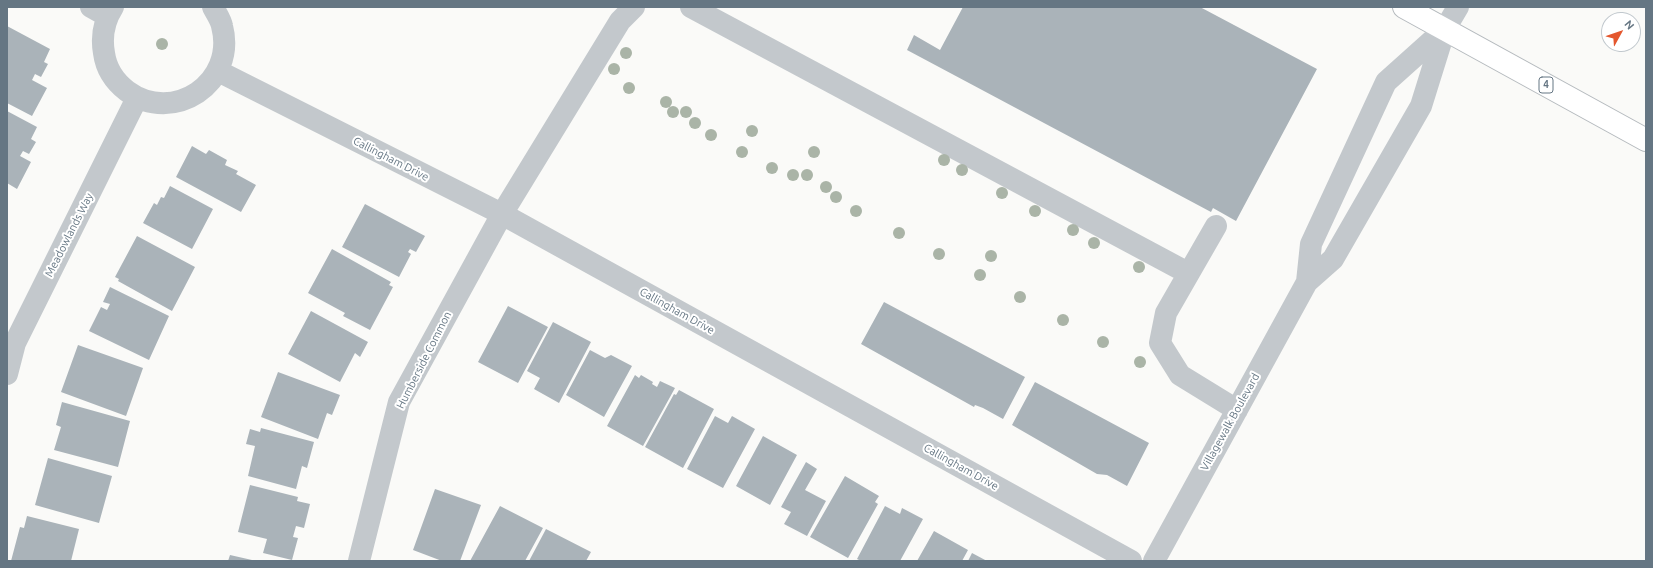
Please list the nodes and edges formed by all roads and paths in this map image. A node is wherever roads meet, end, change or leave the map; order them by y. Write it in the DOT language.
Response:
graph roads {
  1 [pos="213,7"];
  2 [pos="634,7"];
  3 [pos="691,7"];
  4 [pos="1404,7"];
  5 [pos="1458,7"];
  6 [pos="104,10"];
  7 [pos="1445,29"];
  8 [pos="218,71"];
  9 [pos="137,98"];
  10 [pos="1646,140"];
  11 [pos="502,214"];
  12 [pos="1216,226"];
  13 [pos="1188,273"];
  14 [pos="1307,282"];
  15 [pos="7,374"];
  16 [pos="1237,410"];
  17 [pos="359,561"];
  18 [pos="1131,561"];
  19 [pos="1154,561"];
  1 -- 8 [label="street"];
  2 -- 11 [label="street, Humberside Common"];
  3 -- 13 [label="street"];
  4 -- 7 [label="main road, 4"];
  5 -- 7 [label="street, Villagewalk Boulevard"];
  6 -- 9 [label="street"];
  7 -- 10 [label="main road, 4"];
  7 -- 14 [label="street, Villagewalk Boulevard"];
  7 -- 14 [label="street, Villagewalk Boulevard"];
  8 -- 9 [label="street"];
  8 -- 11 [label="street, Callingham Drive"];
  9 -- 15 [label="street, Meadowlands Way"];
  11 -- 17 [label="street, Humberside Common"];
  11 -- 18 [label="street, Callingham Drive"];
  12 -- 13 [label="street"];
  13 -- 16 [label="street"];
  14 -- 16 [label="street, Villagewalk Boulevard"];
  16 -- 19 [label="street, Villagewalk Boulevard"];
}
